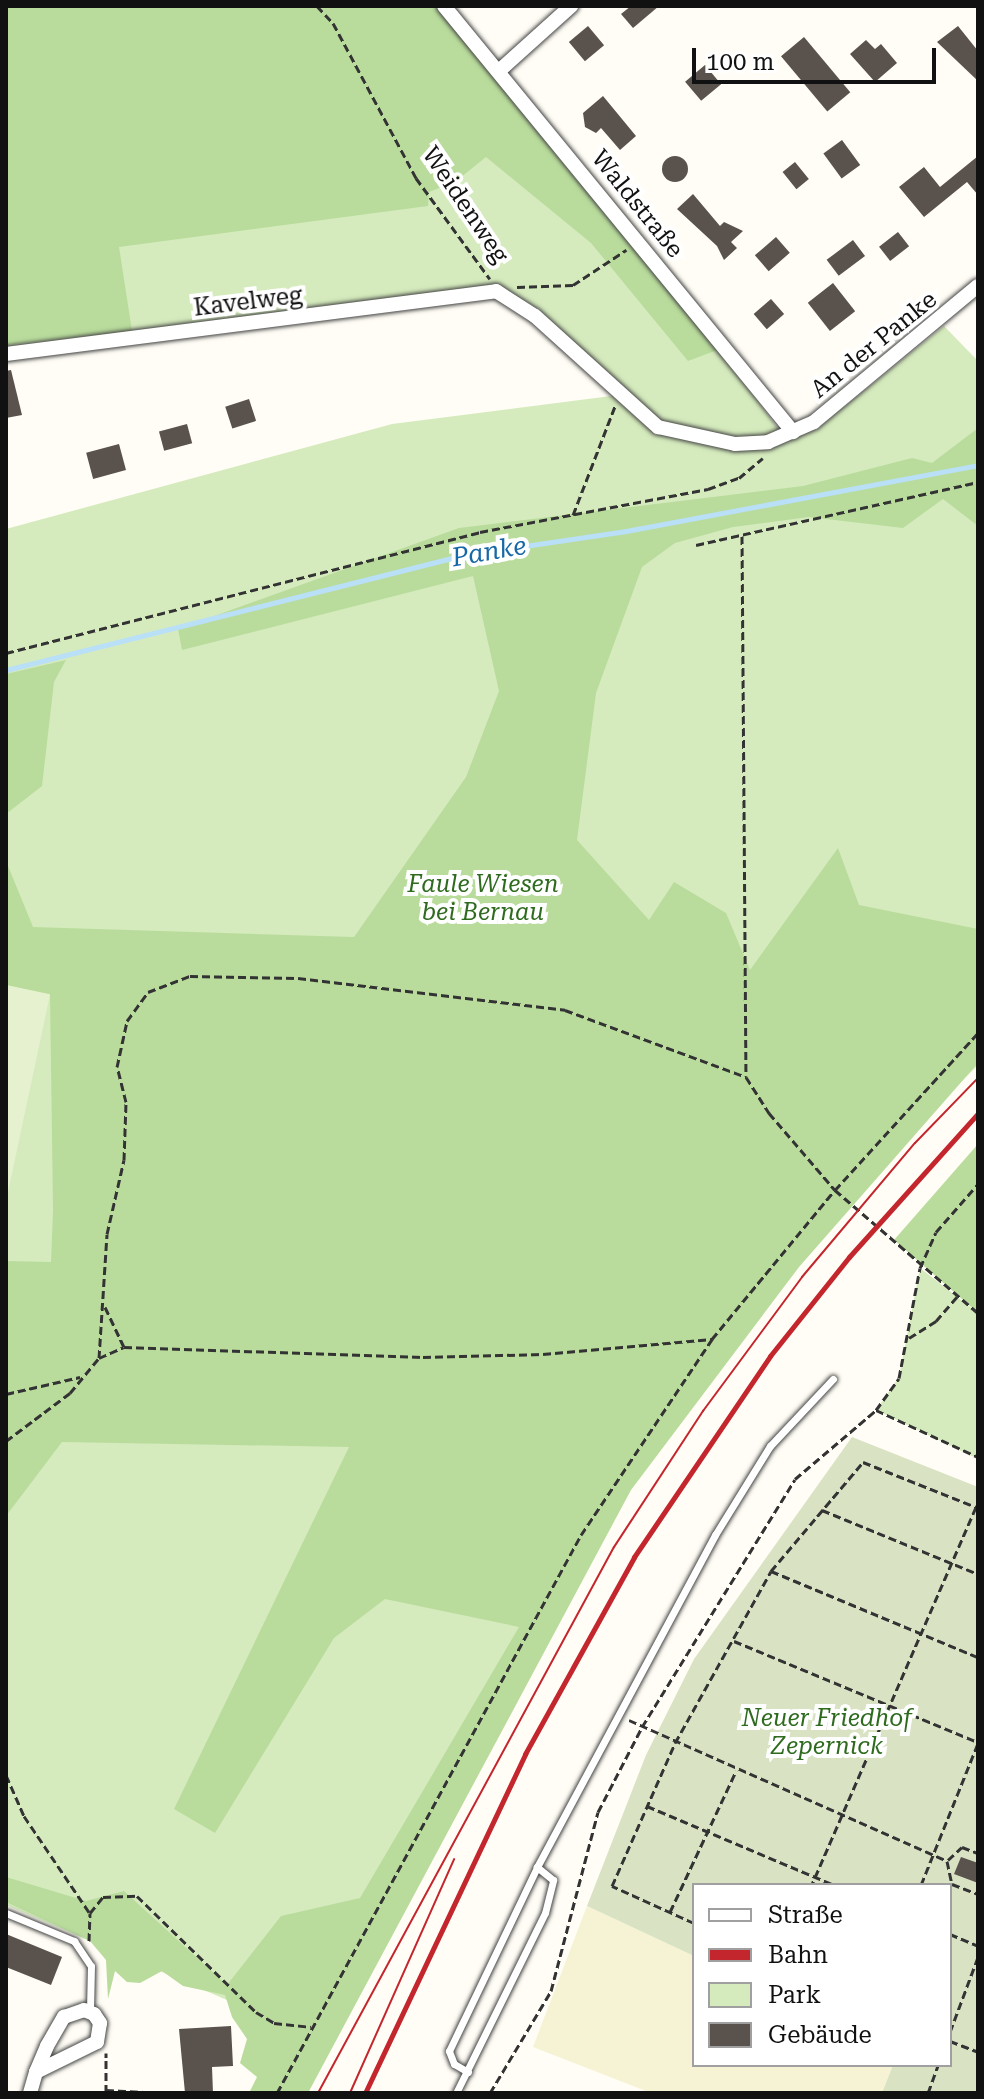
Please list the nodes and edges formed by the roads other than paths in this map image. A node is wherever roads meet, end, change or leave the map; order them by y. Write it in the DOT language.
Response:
graph roads {
  1 [pos="444,6"];
  2 [pos="571,6"];
  3 [pos="500,70"];
  4 [pos="978,286"];
  5 [pos="496,291"];
  6 [pos="6,354"];
  7 [pos="789,433"];
  8 [pos="833,1379"];
  9 [pos="537,1867"];
  10 [pos="6,1913"];
  11 [pos="90,2012"];
  12 [pos="36,2072"];
  13 [pos="468,2072"];
  14 [pos="30,2093"];
  15 [pos="456,2093"];
  1 -- 3 [label="street, Waldstraße"];
  2 -- 3 [label="street"];
  3 -- 7 [label="street, Waldstraße"];
  4 -- 7 [label="street, An der Panke"];
  5 -- 6 [label="street, Kavelweg"];
  5 -- 7 [label="street, Weidenweg"];
  8 -- 9 [label="lane"];
  9 -- 13 [label="lane"];
  9 -- 13 [label="lane"];
  10 -- 11 [label="lane"];
  11 -- 12 [label="street"];
  11 -- 12 [label="street"];
  12 -- 14 [label="street"];
  13 -- 15 [label="lane"];
}
